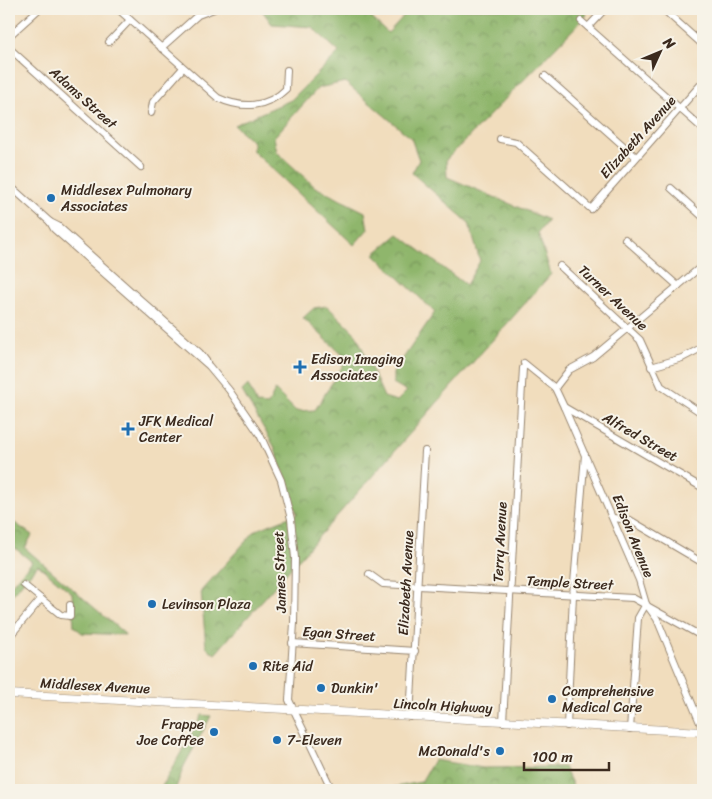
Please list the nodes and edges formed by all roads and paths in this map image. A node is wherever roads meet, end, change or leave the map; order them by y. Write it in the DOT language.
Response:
graph roads {
  1 [pos="39,9"];
  2 [pos="118,9"];
  3 [pos="214,9"];
  4 [pos="605,9"];
  5 [pos="663,9"];
  6 [pos="130,20"];
  7 [pos="581,21"];
  8 [pos="588,27"];
  9 [pos="9,36"];
  10 [pos="109,42"];
  11 [pos="703,45"];
  12 [pos="9,48"];
  13 [pos="161,48"];
  14 [pos="183,68"];
  15 [pos="287,70"];
  16 [pos="545,76"];
  17 [pos="703,82"];
  18 [pos="680,108"];
  19 [pos="151,113"];
  20 [pos="703,129"];
  21 [pos="500,139"];
  22 [pos="636,157"];
  23 [pos="141,167"];
  24 [pos="9,185"];
  25 [pos="671,188"];
  26 [pos="703,217"];
  27 [pos="625,239"];
  28 [pos="703,265"];
  29 [pos="560,266"];
  30 [pos="678,286"];
  31 [pos="628,327"];
  32 [pos="703,347"];
  33 [pos="525,364"];
  34 [pos="651,367"];
  35 [pos="555,388"];
  36 [pos="564,407"];
  37 [pos="703,414"];
  38 [pos="425,451"];
  39 [pos="585,455"];
  40 [pos="703,488"];
  41 [pos="613,518"];
  42 [pos="703,563"];
  43 [pos="369,574"];
  44 [pos="24,585"];
  45 [pos="418,586"];
  46 [pos="510,592"];
  47 [pos="573,595"];
  48 [pos="41,598"];
  49 [pos="646,604"];
  50 [pos="70,606"];
  51 [pos="9,637"];
  52 [pos="703,637"];
  53 [pos="292,643"];
  54 [pos="415,651"];
  55 [pos="9,694"];
  56 [pos="180,704"];
  57 [pos="293,710"];
  58 [pos="410,717"];
  59 [pos="503,722"];
  60 [pos="567,726"];
  61 [pos="630,729"];
  62 [pos="703,731"];
  63 [pos="332,790"];
  1 -- 9 [label="street"];
  2 -- 6 [label="street"];
  3 -- 13 [label="street"];
  4 -- 8 [label="street"];
  5 -- 11 [label="street"];
  6 -- 10 [label="street"];
  6 -- 13 [label="street"];
  7 -- 8 [label="street"];
  8 -- 18 [label="street"];
  12 -- 23 [label="street, Adams Street"];
  13 -- 14 [label="street"];
  14 -- 15 [label="street"];
  14 -- 19 [label="street"];
  16 -- 22 [label="street"];
  17 -- 18 [label="street, Elizabeth Avenue"];
  18 -- 20 [label="street"];
  18 -- 22 [label="street, Elizabeth Avenue"];
  21 -- 22 [label="street, Elizabeth Avenue"];
  24 -- 53 [label="street, James Street"];
  25 -- 26 [label="street"];
  27 -- 30 [label="street"];
  28 -- 30 [label="street"];
  29 -- 31 [label="street, Turner Avenue"];
  30 -- 31 [label="street"];
  31 -- 34 [label="street, Turner Avenue"];
  31 -- 35 [label="street"];
  32 -- 34 [label="street"];
  33 -- 35 [label="street, Edison Avenue"];
  33 -- 46 [label="street, Terry Avenue"];
  34 -- 37 [label="street, Turner Avenue"];
  35 -- 36 [label="street, Edison Avenue"];
  36 -- 39 [label="street, Edison Avenue"];
  36 -- 40 [label="street, Alfred Street"];
  38 -- 45 [label="street, Elizabeth Avenue"];
  39 -- 41 [label="street, Edison Avenue"];
  39 -- 47 [label="street"];
  41 -- 42 [label="street"];
  41 -- 49 [label="street, Edison Avenue"];
  43 -- 45 [label="street, Temple Street"];
  44 -- 48 [label="street"];
  45 -- 46 [label="street, Temple Street"];
  45 -- 54 [label="street, Elizabeth Avenue"];
  46 -- 47 [label="street, Temple Street"];
  46 -- 59 [label="street, Terry Avenue"];
  47 -- 49 [label="street, Temple Street"];
  47 -- 60 [label="street"];
  48 -- 50 [label="street"];
  48 -- 51 [label="street"];
  49 -- 52 [label="street, Temple Street"];
  49 -- 61 [label="street"];
  49 -- 62 [label="street, Edison Avenue"];
  53 -- 54 [label="street, Egan Street"];
  53 -- 57 [label="street, James Street"];
  54 -- 58 [label="street, Elizabeth Avenue"];
  55 -- 56 [label="main road, Middlesex Avenue"];
  56 -- 57 [label="main road, Lincoln Highway"];
  57 -- 58 [label="main road, Lincoln Highway"];
  57 -- 63 [label="street, James Street"];
  58 -- 59 [label="main road, Lincoln Highway"];
  59 -- 60 [label="main road, Lincoln Highway"];
  60 -- 61 [label="main road, Lincoln Highway"];
  61 -- 62 [label="main road, Lincoln Highway"];
}
